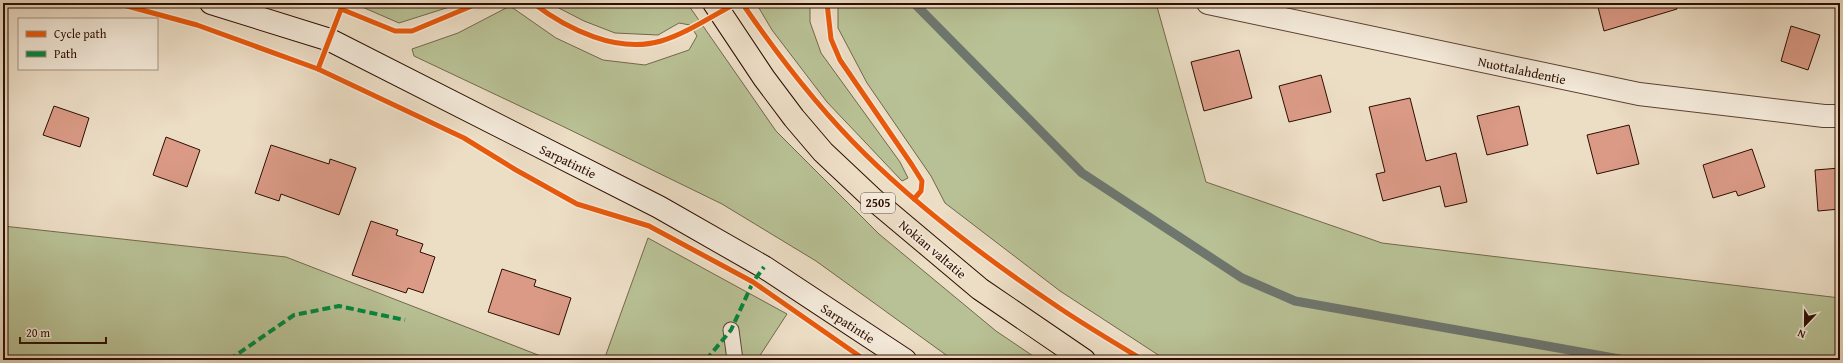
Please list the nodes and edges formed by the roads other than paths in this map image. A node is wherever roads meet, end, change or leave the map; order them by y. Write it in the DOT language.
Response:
graph roads {
  1 [pos="211,3"];
  2 [pos="714,3"];
  3 [pos="1208,3"];
  4 [pos="1840,116"];
  5 [pos="731,330"];
  6 [pos="735,360"];
  7 [pos="905,360"];
  8 [pos="1084,360"];
  1 -- 7 [label="main road, Sarpatintie"];
  2 -- 8 [label="main road, Nokian valtatie / 2505"];
  3 -- 4 [label="main road, Nuottalahdentie"];
  5 -- 6 [label="lane"];
}
